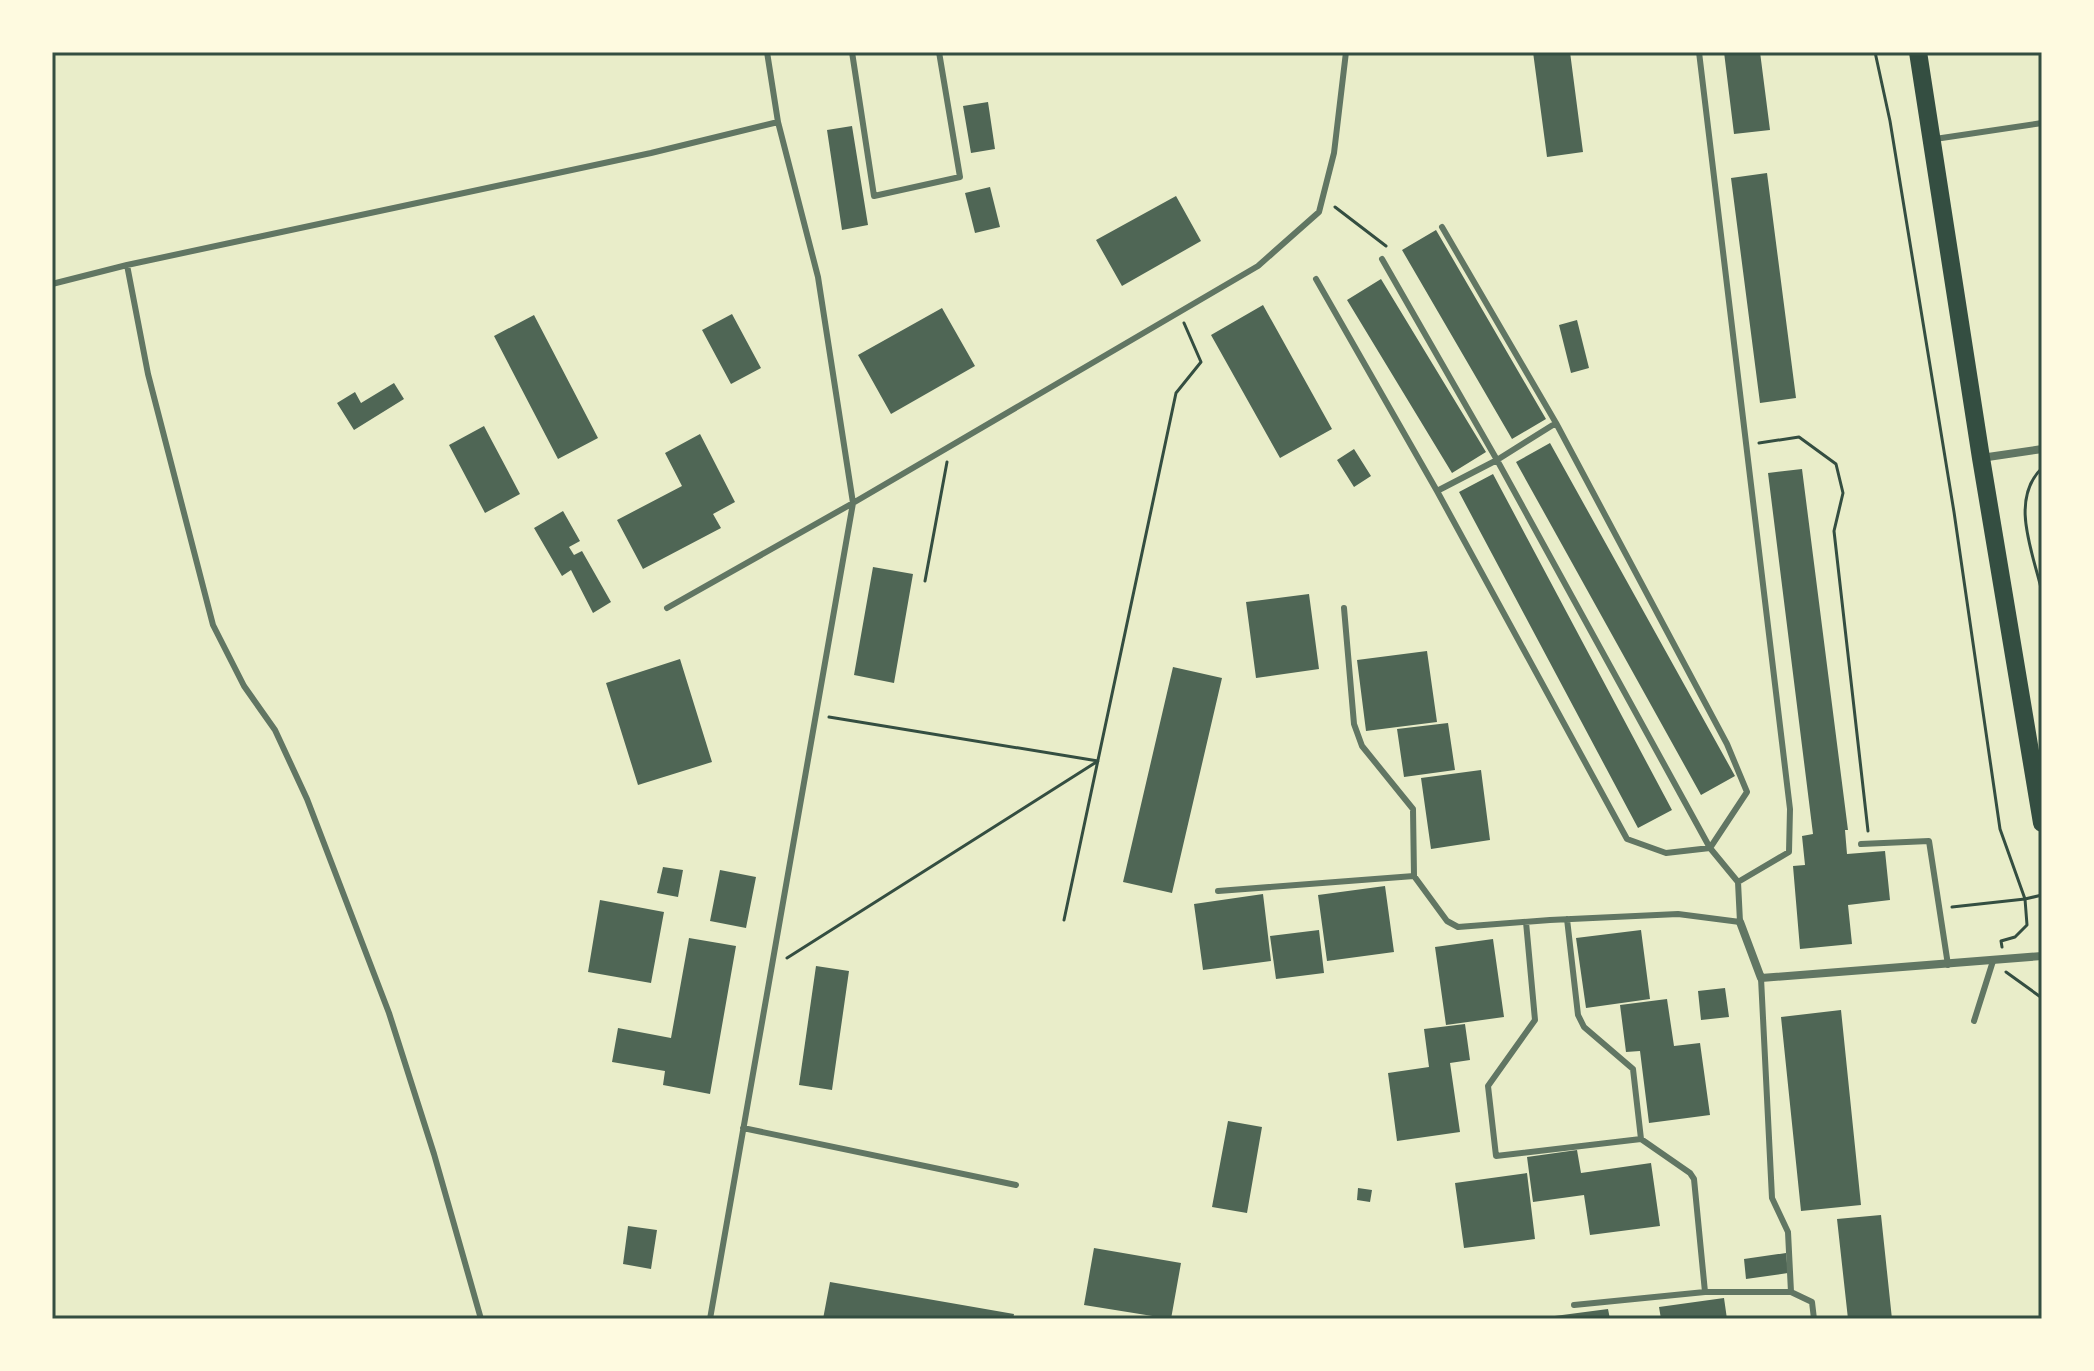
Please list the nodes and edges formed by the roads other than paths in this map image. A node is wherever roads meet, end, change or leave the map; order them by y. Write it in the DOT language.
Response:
graph roads {
  1 [pos="767,52"];
  2 [pos="852,52"];
  3 [pos="939,52"];
  4 [pos="1346,52"];
  5 [pos="1699,52"];
  6 [pos="1918,52"];
  7 [pos="778,122"];
  8 [pos="2042,123"];
  9 [pos="1931,139"];
  10 [pos="1442,227"];
  11 [pos="1382,259"];
  12 [pos="127,265"];
  13 [pos="1316,279"];
  14 [pos="52,284"];
  15 [pos="1556,423"];
  16 [pos="2042,449"];
  17 [pos="1981,458"];
  18 [pos="1497,460"];
  19 [pos="1437,491"];
  20 [pos="853,503"];
  21 [pos="667,608"];
  22 [pos="1344,608"];
  23 [pos="2042,823"];
  24 [pos="1861,844"];
  25 [pos="1710,848"];
  26 [pos="1414,876"];
  27 [pos="1738,882"];
  28 [pos="1218,891"];
  29 [pos="1567,919"];
  30 [pos="1526,922"];
  31 [pos="1740,922"];
  32 [pos="2042,956"];
  33 [pos="1993,961"];
  34 [pos="1948,965"];
  35 [pos="1761,978"];
  36 [pos="1974,1021"];
  37 [pos="743,1128"];
  38 [pos="1641,1139"];
  39 [pos="1016,1185"];
  40 [pos="1705,1292"];
  41 [pos="1791,1292"];
  42 [pos="1574,1305"];
  43 [pos="481,1319"];
  44 [pos="710,1319"];
  45 [pos="1814,1319"];
  1 -- 7 [label="lane"];
  2 -- 3 [label="lane"];
  4 -- 20 [label="lane"];
  5 -- 27 [label="lane"];
  6 -- 9 [label="highway"];
  7 -- 12 [label="lane"];
  7 -- 20 [label="lane"];
  8 -- 9 [label="lane"];
  9 -- 17 [label="highway"];
  10 -- 15 [label="lane"];
  11 -- 18 [label="lane"];
  12 -- 14 [label="lane"];
  12 -- 43 [label="lane"];
  13 -- 19 [label="lane"];
  15 -- 18 [label="lane"];
  15 -- 25 [label="lane"];
  16 -- 17 [label="street"];
  17 -- 23 [label="highway"];
  18 -- 19 [label="lane"];
  18 -- 25 [label="lane"];
  19 -- 25 [label="lane"];
  20 -- 21 [label="lane"];
  20 -- 37 [label="lane"];
  22 -- 26 [label="lane"];
  24 -- 34 [label="lane"];
  25 -- 27 [label="lane"];
  26 -- 28 [label="lane"];
  26 -- 30 [label="lane"];
  27 -- 31 [label="lane"];
  29 -- 30 [label="lane"];
  29 -- 31 [label="lane"];
  29 -- 38 [label="lane"];
  30 -- 38 [label="lane"];
  31 -- 35 [label="street"];
  32 -- 33 [label="street"];
  33 -- 34 [label="street"];
  33 -- 36 [label="lane"];
  34 -- 35 [label="street"];
  35 -- 41 [label="lane"];
  37 -- 39 [label="lane"];
  37 -- 44 [label="lane"];
  38 -- 40 [label="lane"];
  40 -- 41 [label="lane"];
  40 -- 42 [label="lane"];
  41 -- 45 [label="lane"];
}
